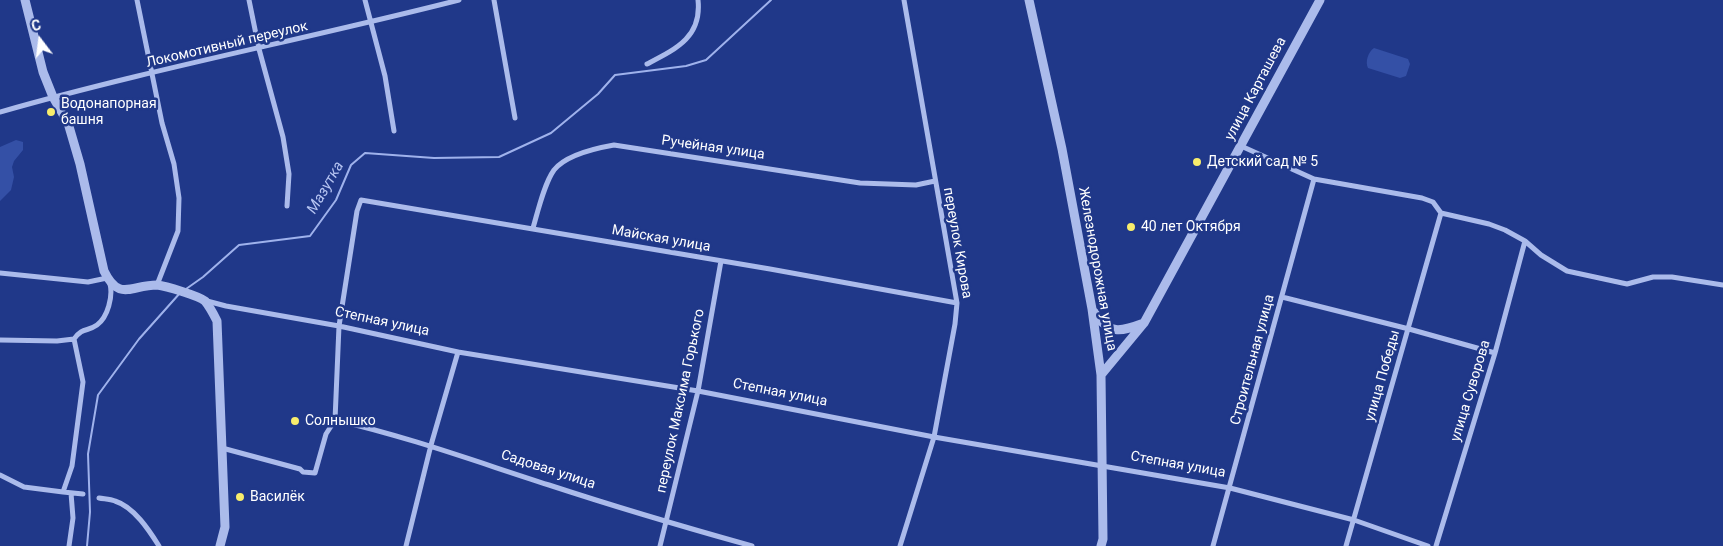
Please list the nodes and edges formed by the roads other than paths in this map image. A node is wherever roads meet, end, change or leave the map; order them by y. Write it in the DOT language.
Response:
graph roads {
  1 [pos="25,0"];
  2 [pos="137,0"];
  3 [pos="249,0"];
  4 [pos="365,0"];
  5 [pos="459,0"];
  6 [pos="494,0"];
  7 [pos="698,0"];
  8 [pos="904,0"];
  9 [pos="1029,0"];
  10 [pos="1320,0"];
  11 [pos="370,23"];
  12 [pos="260,49"];
  13 [pos="647,64"];
  14 [pos="151,74"];
  15 [pos="53,97"];
  16 [pos="0,112"];
  17 [pos="515,118"];
  18 [pos="394,131"];
  19 [pos="1241,146"];
  20 [pos="1314,180"];
  21 [pos="935,181"];
  22 [pos="287,206"];
  23 [pos="1441,213"];
  24 [pos="533,228"];
  25 [pos="1525,241"];
  26 [pos="721,261"];
  27 [pos="0,273"];
  28 [pos="109,281"];
  29 [pos="157,285"];
  30 [pos="1723,285"];
  31 [pos="1282,297"];
  32 [pos="204,301"];
  33 [pos="957,303"];
  34 [pos="1092,310"];
  35 [pos="1144,323"];
  36 [pos="339,326"];
  37 [pos="1409,329"];
  38 [pos="74,339"];
  39 [pos="0,340"];
  40 [pos="458,352"];
  41 [pos="1495,353"];
  42 [pos="1102,375"];
  43 [pos="698,391"];
  44 [pos="335,420"];
  45 [pos="934,437"];
  46 [pos="431,445"];
  47 [pos="221,447"];
  48 [pos="1102,466"];
  49 [pos="0,475"];
  50 [pos="1230,488"];
  51 [pos="63,492"];
  52 [pos="70,493"];
  53 [pos="83,494"];
  54 [pos="99,498"];
  55 [pos="1354,520"];
  56 [pos="667,522"];
  57 [pos="69,546"];
  58 [pos="159,546"];
  59 [pos="220,546"];
  60 [pos="406,546"];
  61 [pos="660,546"];
  62 [pos="752,546"];
  63 [pos="900,546"];
  64 [pos="1101,546"];
  65 [pos="1213,546"];
  66 [pos="1346,546"];
  67 [pos="1428,546"];
  68 [pos="1436,546"];
  1 -- 15 [label="street"];
  2 -- 14 [label="street"];
  3 -- 12 [label="street"];
  4 -- 11 [label="street"];
  5 -- 11 [label="street, Локомотивный переулок"];
  6 -- 17 [label="street"];
  7 -- 13 [label="street"];
  8 -- 21 [label="street, переулок Кирова"];
  9 -- 34 [label="street, Железнодорожная улица"];
  10 -- 19 [label="street, улица Карташева"];
  11 -- 12 [label="street, Локомотивный переулок"];
  11 -- 18 [label="street"];
  12 -- 14 [label="street, Локомотивный переулок"];
  12 -- 22 [label="street"];
  14 -- 15 [label="street, Локомотивный переулок"];
  14 -- 29 [label="street"];
  15 -- 16 [label="street, Локомотивный переулок"];
  15 -- 28 [label="street"];
  19 -- 20 [label="street"];
  19 -- 35 [label="street, улица Карташева"];
  20 -- 23 [label="street"];
  20 -- 31 [label="street, Строительная улица"];
  21 -- 24 [label="street, Ручейная улица"];
  21 -- 33 [label="street, переулок Кирова"];
  23 -- 25 [label="street"];
  23 -- 37 [label="street, улица Победы"];
  24 -- 26 [label="street, Майская улица"];
  24 -- 36 [label="street, Майская улица"];
  25 -- 30 [label="street"];
  25 -- 41 [label="street, улица Суворова"];
  26 -- 33 [label="street, Майская улица"];
  26 -- 43 [label="street, переулок Максима Горького"];
  27 -- 28 [label="street"];
  28 -- 29 [label="street, Степная улица"];
  28 -- 38 [label="street"];
  29 -- 32 [label="street, Степная улица"];
  31 -- 37 [label="street"];
  31 -- 50 [label="street, Строительная улица"];
  32 -- 36 [label="street, Степная улица"];
  32 -- 47 [label="street"];
  33 -- 45 [label="street, переулок Кирова"];
  34 -- 35 [label="street"];
  34 -- 42 [label="street, Железнодорожная улица"];
  35 -- 42 [label="street, улица Карташева"];
  36 -- 40 [label="street, Степная улица"];
  36 -- 44 [label="street"];
  37 -- 41 [label="street"];
  37 -- 55 [label="street, улица Победы"];
  38 -- 39 [label="street"];
  38 -- 51 [label="street"];
  40 -- 43 [label="street, Степная улица"];
  40 -- 46 [label="street"];
  41 -- 68 [label="street, улица Суворова"];
  42 -- 48 [label="street, Железнодорожная улица"];
  43 -- 45 [label="street, Степная улица"];
  43 -- 56 [label="street, переулок Максима Горького"];
  44 -- 46 [label="street, Садовая улица"];
  44 -- 47 [label="street"];
  45 -- 48 [label="street, Степная улица"];
  45 -- 63 [label="street, переулок Кирова"];
  46 -- 56 [label="street, Садовая улица"];
  46 -- 60 [label="street"];
  47 -- 59 [label="street"];
  48 -- 50 [label="street, Степная улица"];
  48 -- 64 [label="street, Железнодорожная улица"];
  49 -- 51 [label="street"];
  50 -- 55 [label="street, Степная улица"];
  50 -- 65 [label="street, Строительная улица"];
  51 -- 52 [label="street"];
  52 -- 53 [label="street"];
  52 -- 57 [label="street"];
  54 -- 58 [label="street"];
  55 -- 66 [label="street, улица Победы"];
  55 -- 67 [label="street, Степная улица"];
  56 -- 61 [label="street, переулок Максима Горького"];
  56 -- 62 [label="street, Садовая улица"];
}
